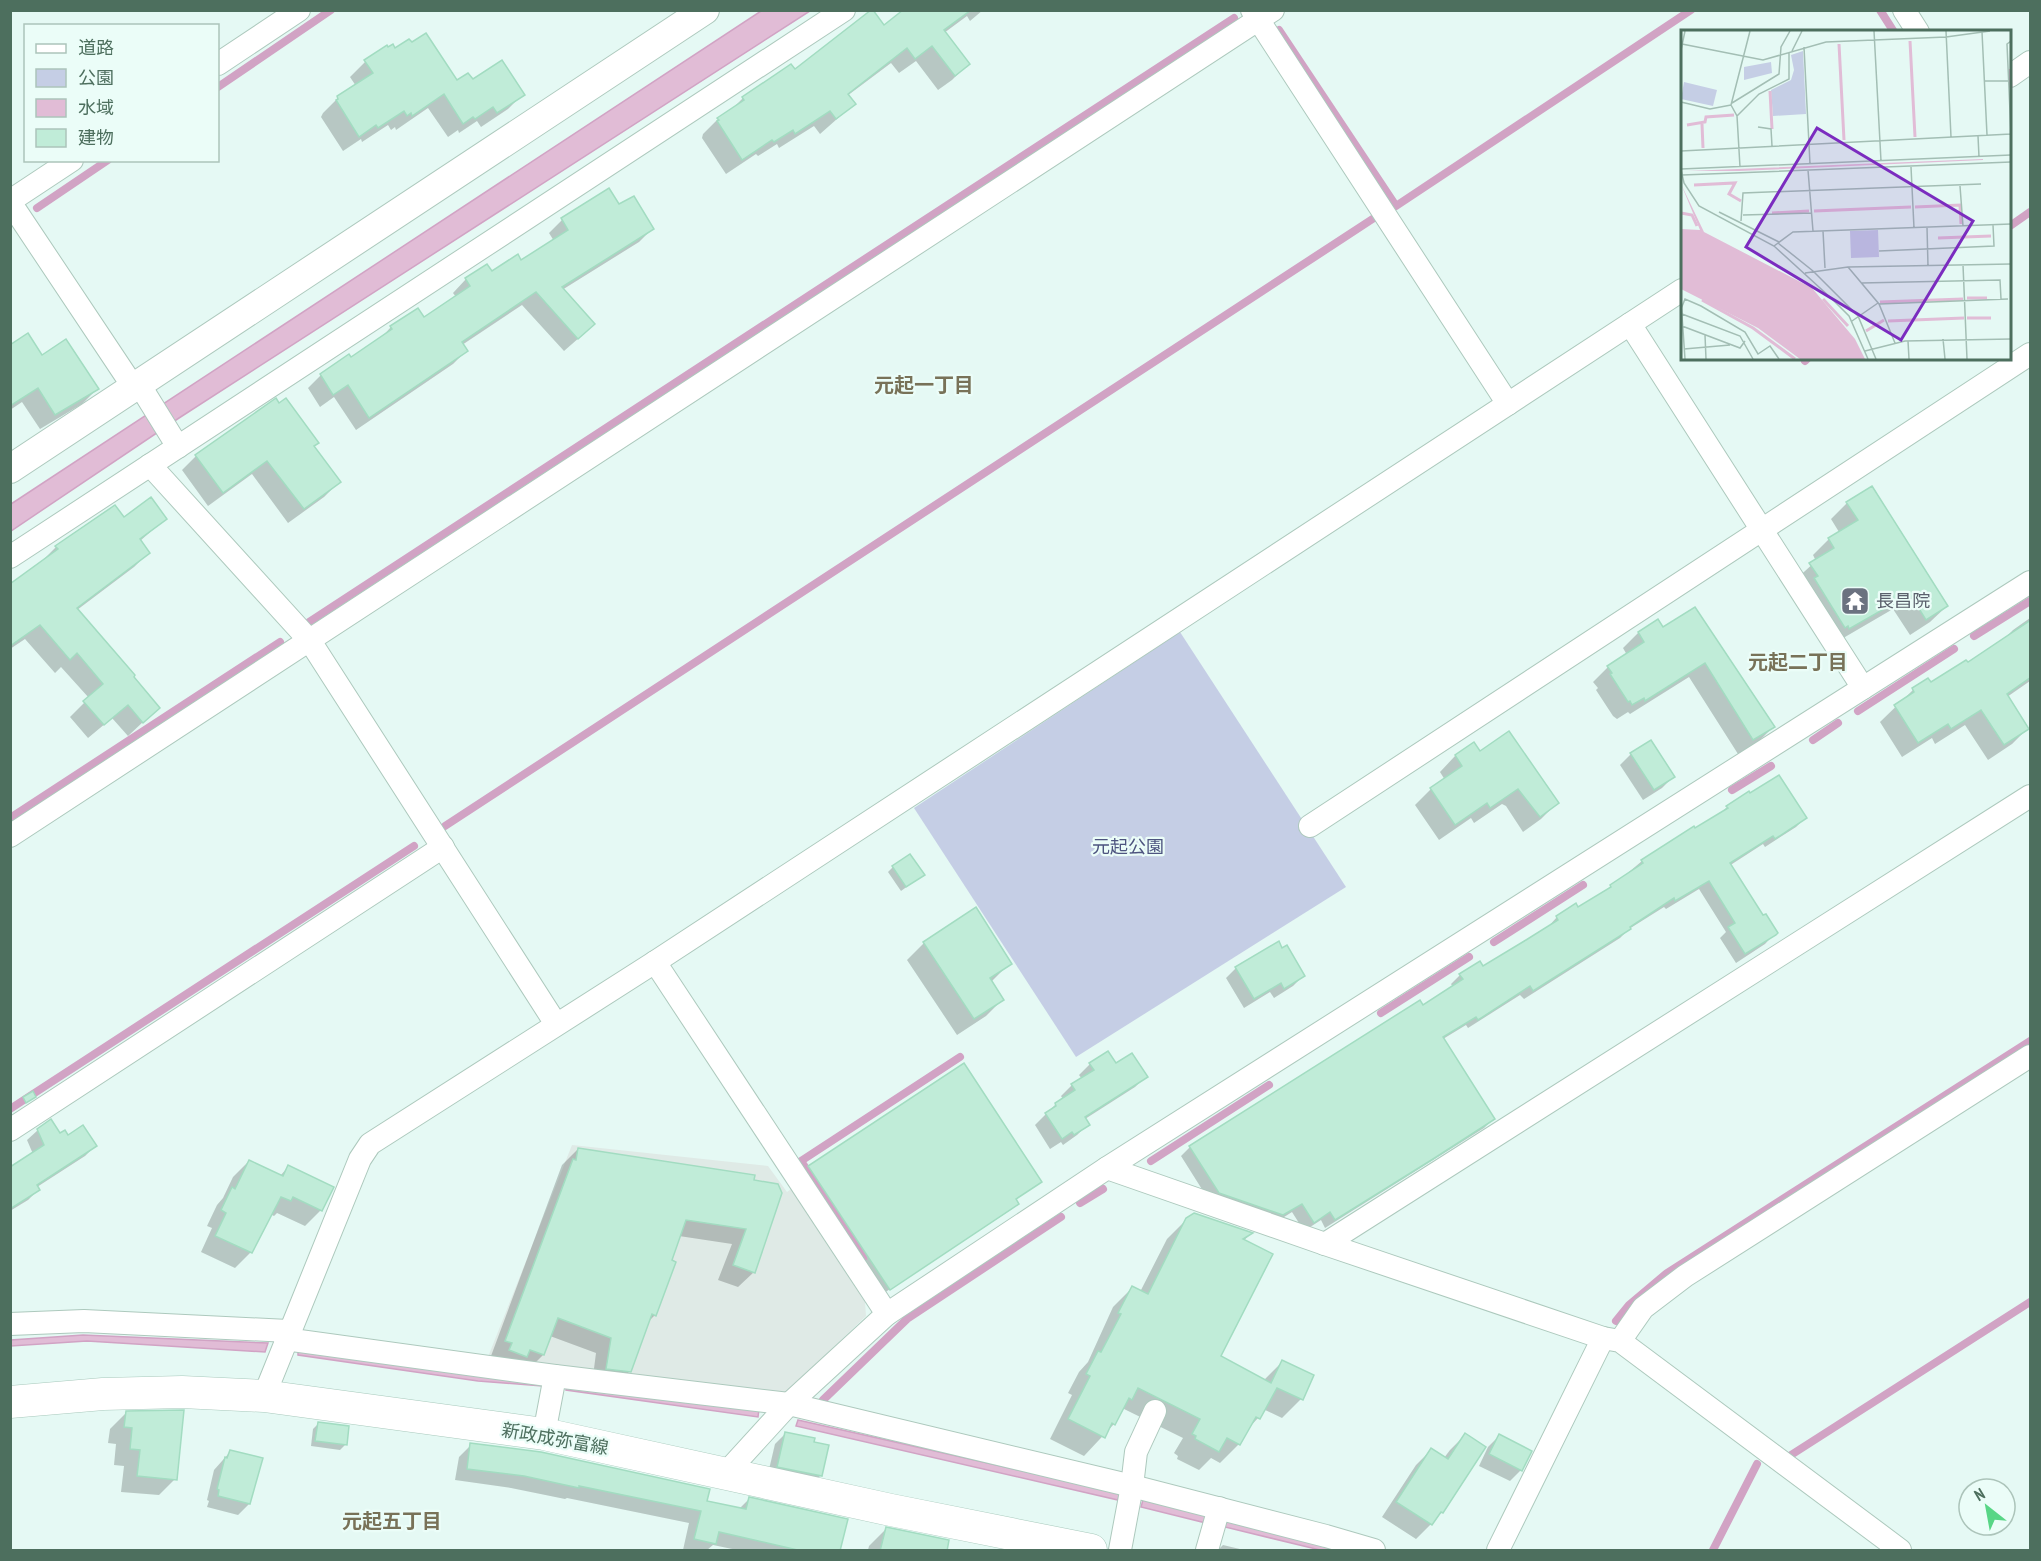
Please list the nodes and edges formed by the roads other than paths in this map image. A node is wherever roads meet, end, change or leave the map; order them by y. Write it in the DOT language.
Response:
graph roads {
  1 [pos="299,10"];
  2 [pos="705,10"];
  3 [pos="1904,10"];
  4 [pos="844,11"];
  5 [pos="1261,14"];
  6 [pos="1917,30"];
  7 [pos="2031,62"];
  8 [pos="219,63"];
  9 [pos="2011,75"];
  10 [pos="69,162"];
  11 [pos="10,202"];
  12 [pos="1681,291"];
  13 [pos="1630,324"];
  14 [pos="2031,354"];
  15 [pos="140,390"];
  16 [pos="1508,404"];
  17 [pos="175,442"];
  18 [pos="150,465"];
  19 [pos="10,469"];
  20 [pos="1762,531"];
  21 [pos="10,557"];
  22 [pos="2031,582"];
  23 [pos="310,641"];
  24 [pos="1863,688"];
  25 [pos="2031,796"];
  26 [pos="1311,826"];
  27 [pos="10,836"];
  28 [pos="443,847"];
  29 [pos="655,962"];
  30 [pos="556,1024"];
  31 [pos="2031,1056"];
  32 [pos="10,1130"];
  33 [pos="1107,1167"];
  34 [pos="1325,1244"];
  35 [pos="887,1314"];
  36 [pos="10,1324"];
  37 [pos="287,1335"];
  38 [pos="1612,1339"];
  39 [pos="555,1376"];
  40 [pos="264,1396"];
  41 [pos="10,1402"];
  42 [pos="789,1404"];
  43 [pos="1155,1411"];
  44 [pos="544,1434"];
  45 [pos="726,1473"];
  46 [pos="1132,1486"];
  47 [pos="1219,1508"];
  48 [pos="1091,1551"];
  49 [pos="1120,1551"];
  50 [pos="1207,1551"];
  51 [pos="1374,1551"];
  52 [pos="1498,1551"];
  53 [pos="1900,1551"];
  1 -- 8 [label="street"];
  2 -- 15 [label="street"];
  3 -- 6 [label="street"];
  4 -- 17 [label="street"];
  5 -- 16 [label="street"];
  5 -- 23 [label="street"];
  7 -- 9 [label="street"];
  10 -- 11 [label="street"];
  11 -- 15 [label="street"];
  12 -- 13 [label="street"];
  13 -- 16 [label="street"];
  13 -- 20 [label="street"];
  14 -- 20 [label="street"];
  15 -- 17 [label="street"];
  15 -- 19 [label="street"];
  16 -- 29 [label="street"];
  17 -- 18 [label="street"];
  18 -- 21 [label="street"];
  18 -- 23 [label="street"];
  20 -- 24 [label="street"];
  20 -- 26 [label="street"];
  22 -- 24 [label="street"];
  23 -- 27 [label="street"];
  23 -- 28 [label="street"];
  24 -- 33 [label="street"];
  25 -- 34 [label="street"];
  28 -- 30 [label="street"];
  28 -- 32 [label="street"];
  29 -- 30 [label="street"];
  29 -- 35 [label="street"];
  30 -- 37 [label="street"];
  31 -- 38 [label="street"];
  33 -- 34 [label="street"];
  33 -- 35 [label="street"];
  34 -- 38 [label="street"];
  35 -- 42 [label="street"];
  36 -- 37 [label="street"];
  37 -- 39 [label="street"];
  37 -- 40 [label="street"];
  38 -- 52 [label="street"];
  38 -- 53 [label="street"];
  39 -- 42 [label="street"];
  39 -- 44 [label="street"];
  40 -- 41 [label="main road, 新政成弥富線"];
  40 -- 44 [label="main road, 新政成弥富線"];
  42 -- 45 [label="street"];
  42 -- 46 [label="street"];
  43 -- 46 [label="street"];
  44 -- 45 [label="main road, 新政成弥富線"];
  45 -- 48 [label="main road, 新政成弥富線"];
  46 -- 47 [label="street"];
  46 -- 49 [label="street"];
  47 -- 50 [label="street"];
  47 -- 51 [label="street"];
}
